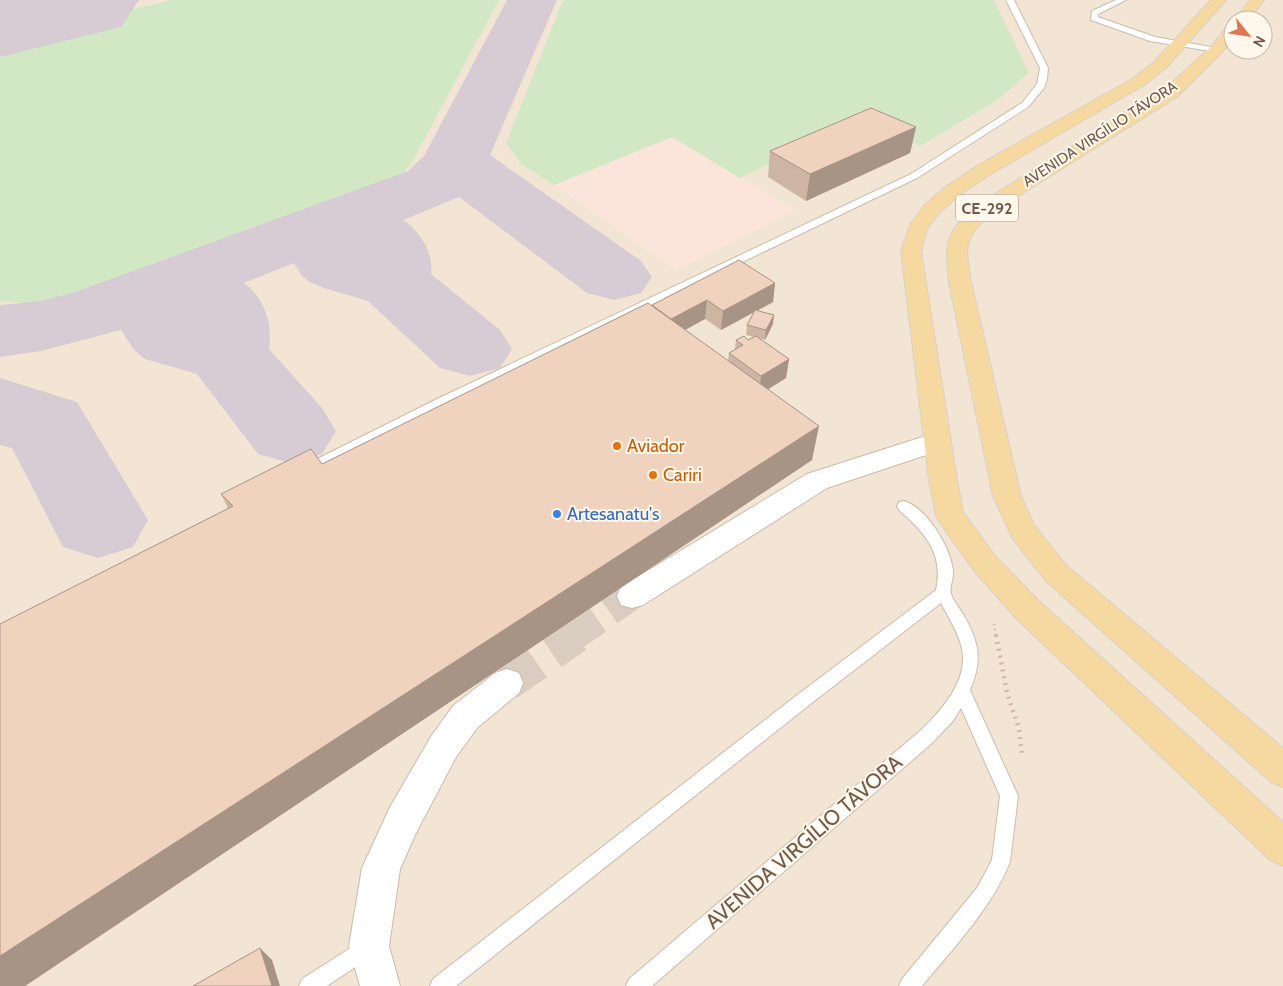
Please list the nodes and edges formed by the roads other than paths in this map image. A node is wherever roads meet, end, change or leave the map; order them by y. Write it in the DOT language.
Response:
graph roads {
  1 [pos="1010,0"];
  2 [pos="1122,0"];
  3 [pos="1219,0"];
  4 [pos="1257,0"];
  5 [pos="1249,10"];
  6 [pos="1223,41"];
  7 [pos="1180,43"];
  8 [pos="1216,50"];
  9 [pos="938,441"];
  10 [pos="290,478"];
  11 [pos="904,506"];
  12 [pos="942,593"];
  13 [pos="632,596"];
  14 [pos="507,683"];
  15 [pos="962,691"];
  16 [pos="1283,770"];
  17 [pos="1283,847"];
  18 [pos="369,946"];
  19 [pos="309,986"];
  20 [pos="380,986"];
  21 [pos="440,986"];
  22 [pos="636,986"];
  23 [pos="910,986"];
  1 -- 10 [label="lane"];
  2 -- 7 [label="lane"];
  3 -- 7 [label="main road, AVENIDA VIRGÍLIO TÁVORA / CE-292"];
  4 -- 5 [label="main road"];
  6 -- 8 [label="main road, AVENIDA VIRGÍLIO TÁVORA / CE-292"];
  7 -- 8 [label="lane"];
  7 -- 9 [label="main road, AVENIDA VIRGÍLIO TÁVORA / CE-292"];
  8 -- 16 [label="main road, AVENIDA VIRGÍLIO TÁVORA / CE-292"];
  9 -- 13 [label="street"];
  9 -- 17 [label="main road, AVENIDA VIRGÍLIO TÁVORA / CE-292"];
  11 -- 12 [label="lane"];
  12 -- 15 [label="lane, AVENIDA VIRGÍLIO TÁVORA"];
  12 -- 21 [label="lane"];
  14 -- 18 [label="street"];
  15 -- 22 [label="lane, AVENIDA VIRGÍLIO TÁVORA"];
  15 -- 23 [label="lane"];
  18 -- 19 [label="lane"];
  18 -- 20 [label="street"];
}
